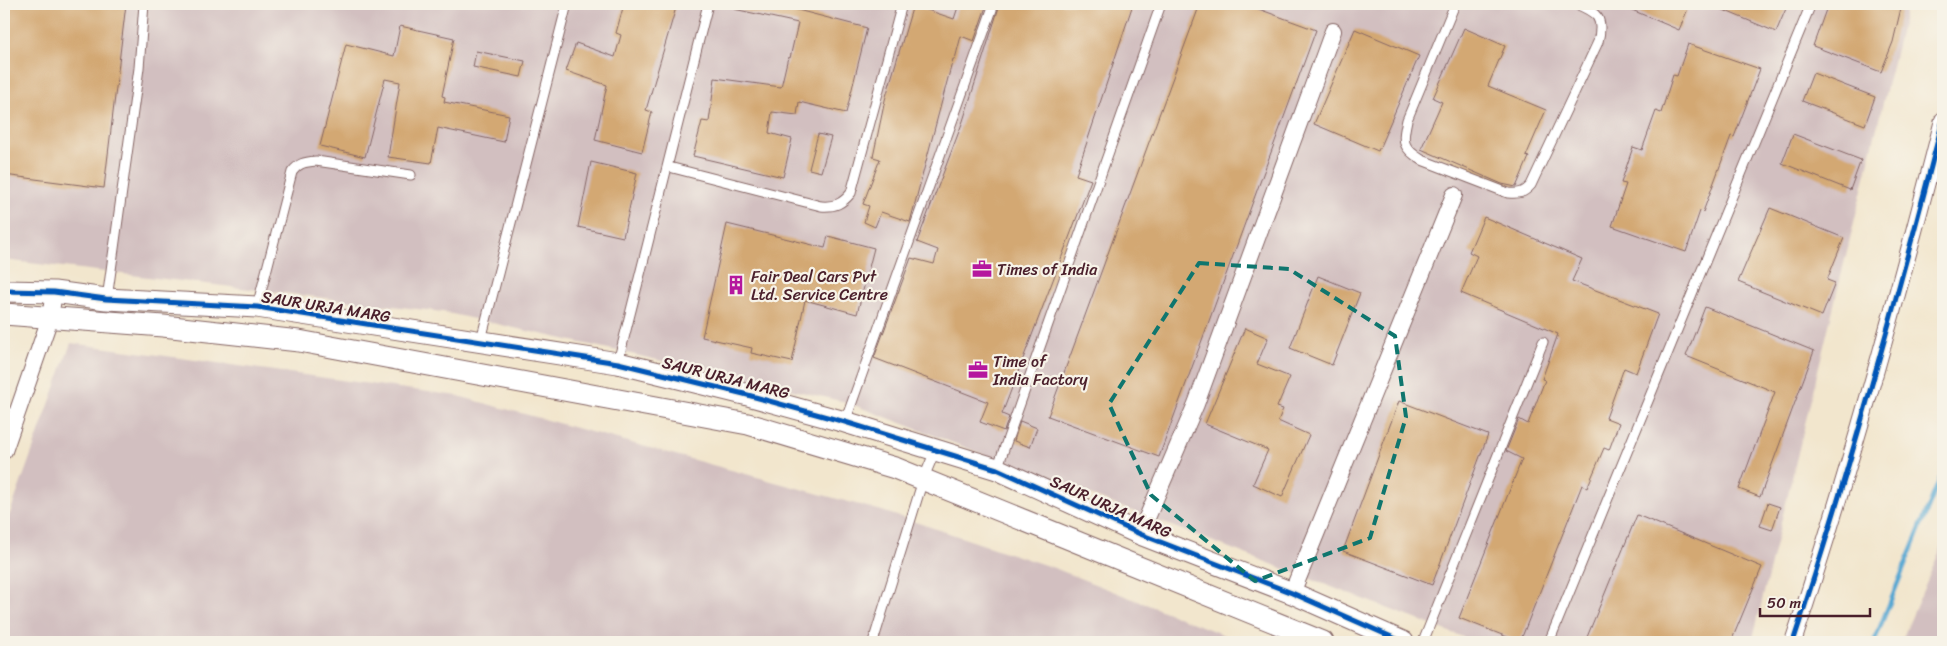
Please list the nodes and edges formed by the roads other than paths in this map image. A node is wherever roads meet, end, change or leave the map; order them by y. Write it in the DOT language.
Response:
graph roads {
  1 [pos="144,4"];
  2 [pos="567,4"];
  3 [pos="708,4"];
  4 [pos="902,4"];
  5 [pos="994,4"];
  6 [pos="1161,4"];
  7 [pos="1455,4"];
  8 [pos="1576,4"];
  9 [pos="1811,4"];
  10 [pos="1333,31"];
  11 [pos="1943,120"];
  12 [pos="669,167"];
  13 [pos="411,175"];
  14 [pos="1458,185"];
  15 [pos="4,291"];
  16 [pos="54,292"];
  17 [pos="106,299"];
  18 [pos="257,307"];
  19 [pos="4,314"];
  20 [pos="50,318"];
  21 [pos="481,340"];
  22 [pos="1543,342"];
  23 [pos="618,363"];
  24 [pos="845,422"];
  25 [pos="4,451"];
  26 [pos="935,451"];
  27 [pos="997,469"];
  28 [pos="923,480"];
  29 [pos="1140,534"];
  30 [pos="1292,593"];
  31 [pos="873,642"];
  32 [pos="1323,642"];
  33 [pos="1403,642"];
  34 [pos="1423,642"];
  35 [pos="1549,642"];
  36 [pos="1793,642"];
  1 -- 17 [label="lane"];
  2 -- 21 [label="lane"];
  3 -- 12 [label="lane"];
  4 -- 12 [label="lane"];
  5 -- 24 [label="lane"];
  6 -- 27 [label="lane"];
  7 -- 14 [label="lane"];
  8 -- 14 [label="lane"];
  9 -- 35 [label="lane"];
  10 -- 29 [label="street"];
  11 -- 36 [label="street"];
  12 -- 23 [label="lane"];
  13 -- 18 [label="lane"];
  14 -- 30 [label="street"];
  15 -- 16 [label="street, SAUR URJA MARG"];
  16 -- 17 [label="street, SAUR URJA MARG"];
  16 -- 20 [label="street"];
  17 -- 18 [label="street, SAUR URJA MARG"];
  18 -- 21 [label="street, SAUR URJA MARG"];
  19 -- 20 [label="street"];
  20 -- 25 [label="street"];
  20 -- 28 [label="street"];
  21 -- 23 [label="street, SAUR URJA MARG"];
  22 -- 34 [label="lane"];
  23 -- 24 [label="street, SAUR URJA MARG"];
  24 -- 26 [label="street, SAUR URJA MARG"];
  26 -- 27 [label="street, SAUR URJA MARG"];
  26 -- 28 [label="lane"];
  27 -- 29 [label="street, SAUR URJA MARG"];
  28 -- 31 [label="lane"];
  28 -- 32 [label="street"];
  29 -- 30 [label="street, SAUR URJA MARG"];
  30 -- 33 [label="street, SAUR URJA MARG"];
}
